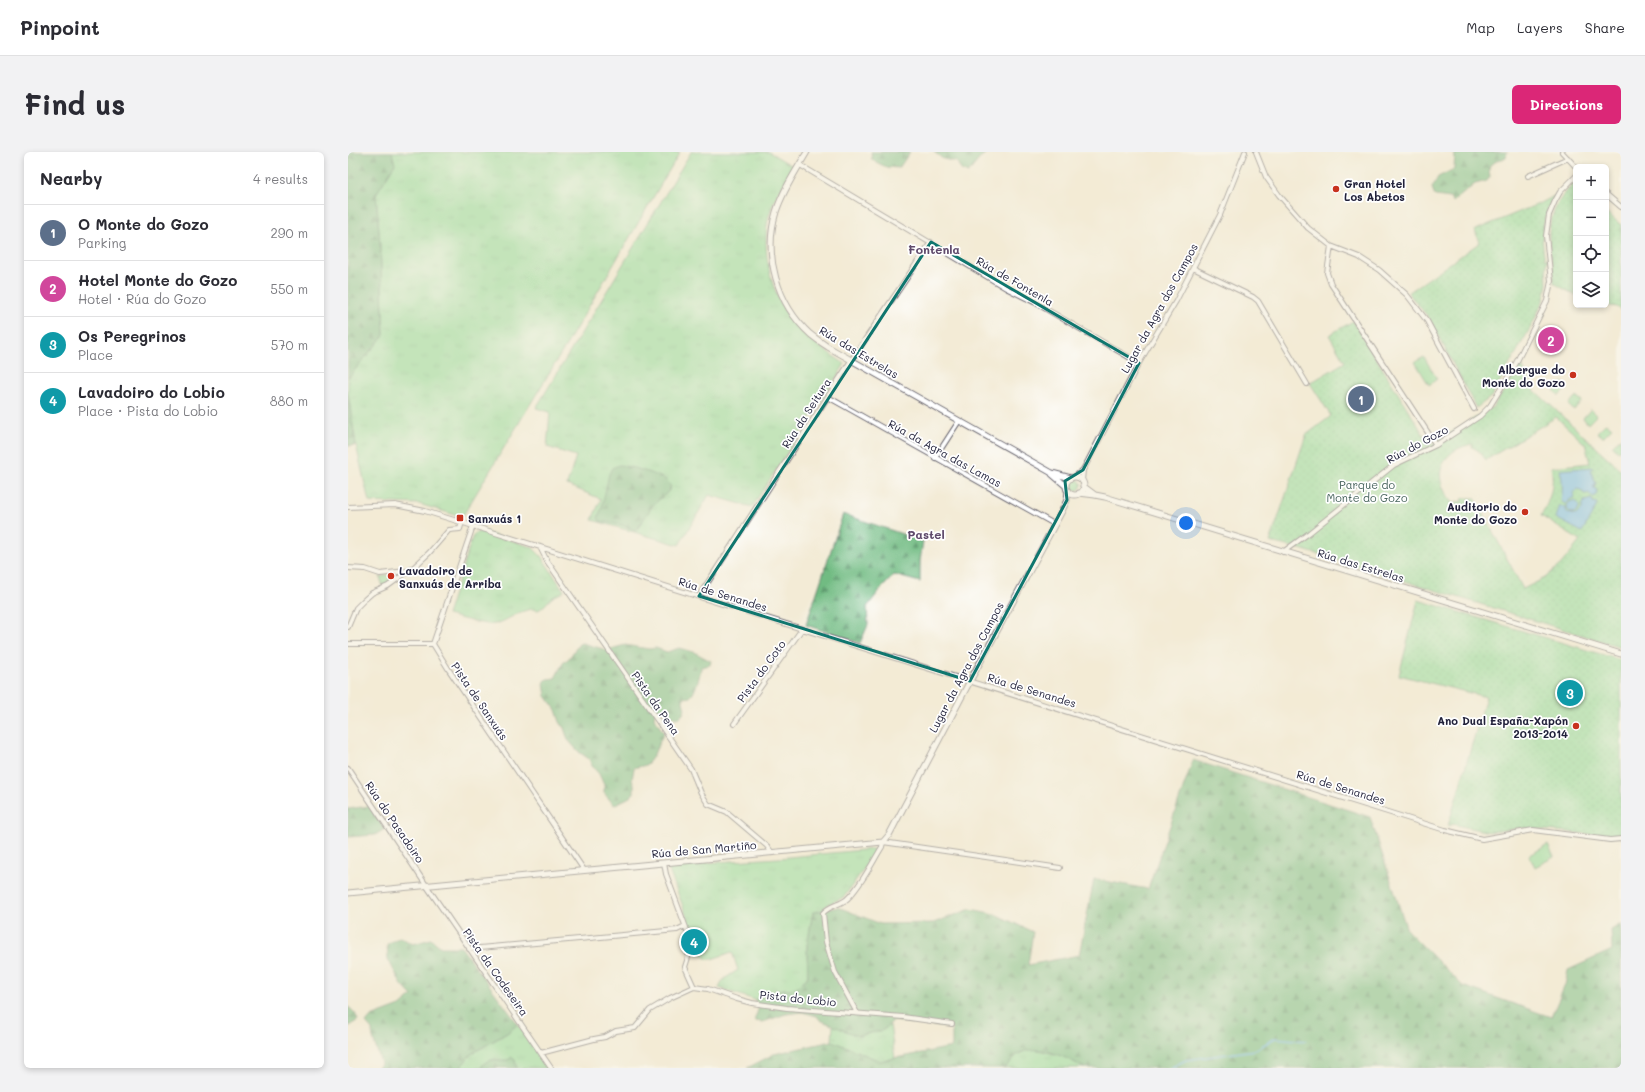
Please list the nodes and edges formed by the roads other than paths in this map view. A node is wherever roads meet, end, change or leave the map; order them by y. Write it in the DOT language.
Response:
graph roads {
  1 [pos="807,152"];
  2 [pos="1245,152"];
  3 [pos="1256,152"];
  4 [pos="1562,152"];
  5 [pos="1568,158"];
  6 [pos="1573,164"];
  7 [pos="800,165"];
  8 [pos="1528,176"];
  9 [pos="1573,179"];
  10 [pos="1609,197"];
  11 [pos="1621,207"];
  12 [pos="931,242"];
  13 [pos="1331,246"];
  14 [pos="1193,268"];
  15 [pos="851,361"];
  16 [pos="1139,364"];
  17 [pos="1307,384"];
  18 [pos="828,397"];
  19 [pos="1474,408"];
  20 [pos="958,421"];
  21 [pos="1436,445"];
  22 [pos="936,458"];
  23 [pos="1083,470"];
  24 [pos="1052,473"];
  25 [pos="1072,478"];
  26 [pos="1082,484"];
  27 [pos="1067,488"];
  28 [pos="1077,494"];
  29 [pos="1095,495"];
  30 [pos="1067,500"];
  31 [pos="348,507"];
  32 [pos="462,522"];
  33 [pos="1054,524"];
  34 [pos="473,526"];
  35 [pos="540,547"];
  36 [pos="1283,552"];
  37 [pos="348,568"];
  38 [pos="406,571"];
  39 [pos="698,596"];
  40 [pos="348,627"];
  41 [pos="802,629"];
  42 [pos="348,644"];
  43 [pos="433,644"];
  44 [pos="1621,654"];
  45 [pos="970,681"];
  46 [pos="734,724"];
  47 [pos="348,768"];
  48 [pos="1621,839"];
  49 [pos="883,842"];
  50 [pos="772,853"];
  51 [pos="664,862"];
  52 [pos="1060,868"];
  53 [pos="584,870"];
  54 [pos="426,885"];
  55 [pos="348,893"];
  56 [pos="685,926"];
  57 [pos="469,949"];
  58 [pos="694,987"];
  59 [pos="857,1013"];
  60 [pos="952,1024"];
  61 [pos="541,1053"];
  62 [pos="551,1068"];
  1 -- 7 [label="street, Rúa das Estrelas"];
  2 -- 14 [label="street, Lugar da Agra dos Campos"];
  3 -- 13 [label="street"];
  4 -- 5 [label="street"];
  5 -- 6 [label="street"];
  5 -- 8 [label="street"];
  7 -- 12 [label="street, Rúa de Fontenla"];
  7 -- 15 [label="street, Rúa das Estrelas"];
  9 -- 21 [label="street, Rúa do Gozo"];
  10 -- 11 [label="street"];
  12 -- 15 [label="street, Rúa da Seitura"];
  12 -- 16 [label="street, Rúa de Fontenla"];
  13 -- 19 [label="street"];
  13 -- 21 [label="street"];
  14 -- 16 [label="street, Lugar da Agra dos Campos"];
  14 -- 17 [label="street"];
  15 -- 18 [label="street, Rúa da Seitura"];
  15 -- 20 [label="street, Rúa das Estrelas"];
  16 -- 23 [label="street, Lugar da Agra dos Campos"];
  18 -- 22 [label="street, Rúa da Agra das Lamas"];
  18 -- 39 [label="street, Rúa da Seitura"];
  20 -- 22 [label="street"];
  20 -- 24 [label="street, Rúa das Estrelas"];
  21 -- 36 [label="street, Rúa do Gozo"];
  22 -- 33 [label="street, Rúa da Agra das Lamas"];
  23 -- 25 [label="street, Lugar da Agra dos Campos"];
  23 -- 26 [label="street, Lugar da Agra dos Campos"];
  24 -- 25 [label="street, Rúa das Estrelas"];
  24 -- 27 [label="street, Rúa das Estrelas"];
  25 -- 26 [label="street"];
  25 -- 27 [label="street"];
  26 -- 28 [label="street"];
  26 -- 29 [label="street, Rúa das Estrelas"];
  27 -- 28 [label="street"];
  27 -- 30 [label="street, Lugar da Agra dos Campos"];
  28 -- 29 [label="street, Rúa das Estrelas"];
  28 -- 30 [label="street, Lugar da Agra dos Campos"];
  29 -- 36 [label="street, Rúa das Estrelas"];
  30 -- 33 [label="street, Lugar da Agra dos Campos"];
  31 -- 32 [label="street, Rúa de Senandes"];
  32 -- 34 [label="street, Rúa de Senandes"];
  32 -- 38 [label="street"];
  33 -- 45 [label="street, Lugar da Agra dos Campos"];
  34 -- 35 [label="street, Rúa de Senandes"];
  34 -- 43 [label="street"];
  35 -- 39 [label="street, Rúa de Senandes"];
  35 -- 50 [label="street, Pista da Pena"];
  36 -- 44 [label="street, Rúa das Estrelas"];
  37 -- 38 [label="street"];
  38 -- 40 [label="street"];
  39 -- 41 [label="street, Rúa de Senandes"];
  41 -- 45 [label="street, Rúa de Senandes"];
  41 -- 46 [label="street, Pista do Coto"];
  42 -- 43 [label="street"];
  43 -- 53 [label="street, Pista de Sanxuás"];
  45 -- 48 [label="street, Rúa de Senandes"];
  45 -- 49 [label="street, Lugar da Agra dos Campos"];
  47 -- 54 [label="street, Rúa do Pasadoiro"];
  49 -- 50 [label="street, Rúa de San Martiño"];
  49 -- 52 [label="street, Rúa de San Martiño"];
  49 -- 59 [label="street"];
  50 -- 51 [label="street, Rúa de San Martiño"];
  51 -- 53 [label="street, Rúa de San Martiño"];
  51 -- 56 [label="street"];
  53 -- 54 [label="street, Rúa de San Martiño"];
  54 -- 55 [label="street, Rúa de San Martiño"];
  54 -- 57 [label="street, Pista da Codeseira"];
  56 -- 57 [label="street"];
  56 -- 58 [label="street"];
  57 -- 61 [label="street, Pista da Codeseira"];
  58 -- 59 [label="street, Pista do Lobio"];
  58 -- 61 [label="street"];
  59 -- 60 [label="street, Pista do Lobio"];
  61 -- 62 [label="street, Pista da Codeseira"];
}
